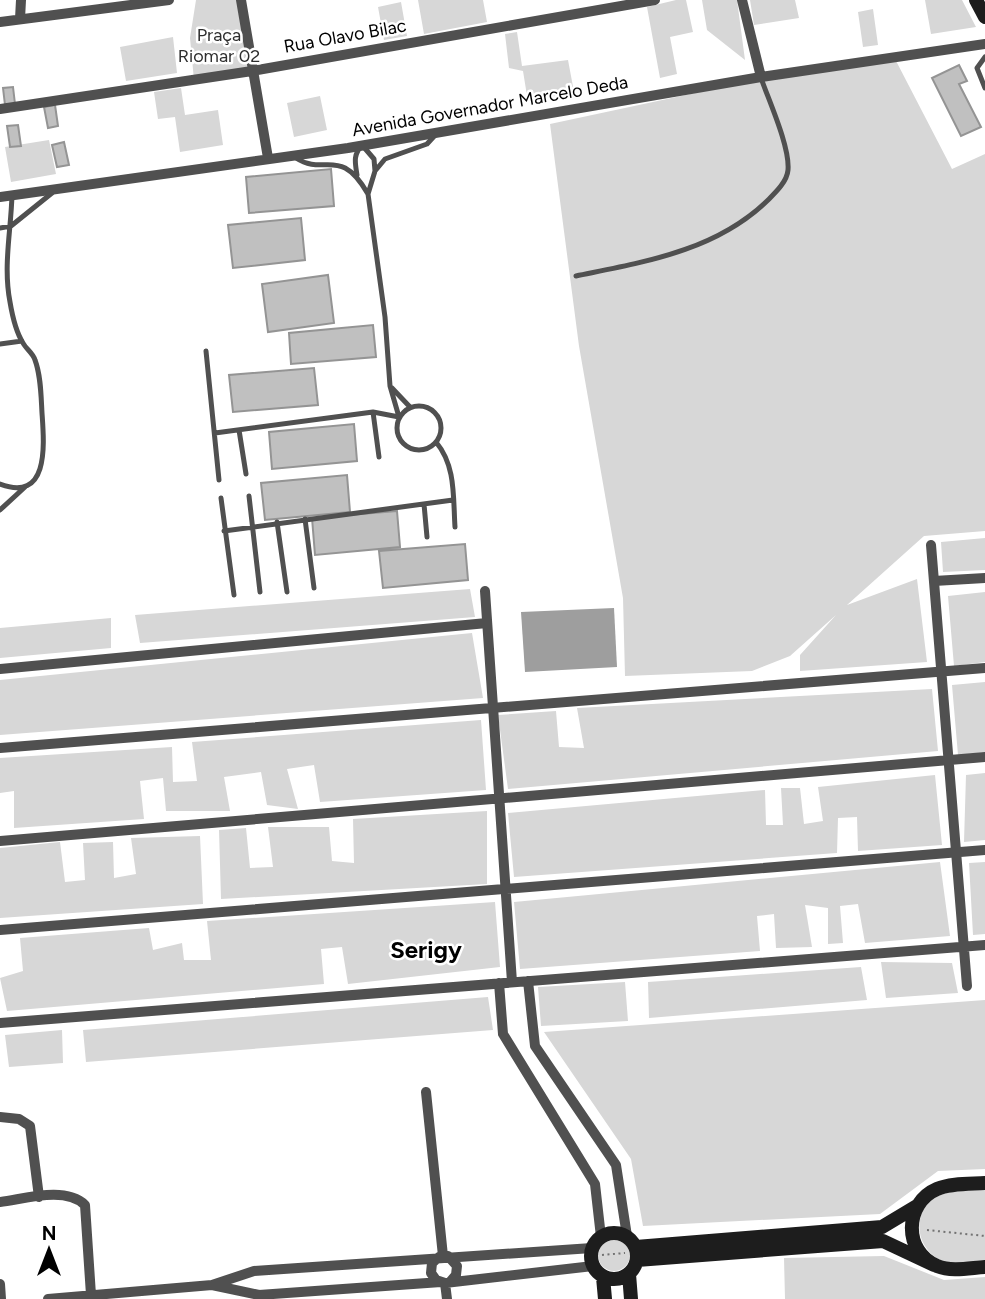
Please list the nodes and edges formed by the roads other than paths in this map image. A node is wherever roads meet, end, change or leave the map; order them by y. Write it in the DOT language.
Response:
graph roads {
  1 [pos="21,0"];
  2 [pos="169,0"];
  3 [pos="242,0"];
  4 [pos="655,0"];
  5 [pos="742,0"];
  6 [pos="976,0"];
  7 [pos="985,17"];
  8 [pos="20,19"];
  9 [pos="0,22"];
  10 [pos="985,44"];
  11 [pos="985,57"];
  12 [pos="252,71"];
  13 [pos="761,77"];
  14 [pos="985,88"];
  15 [pos="0,109"];
  16 [pos="438,132"];
  17 [pos="362,145"];
  18 [pos="292,155"];
  19 [pos="268,158"];
  20 [pos="375,171"];
  21 [pos="358,175"];
  22 [pos="57,188"];
  23 [pos="368,194"];
  24 [pos="6,196"];
  25 [pos="11,226"];
  26 [pos="0,228"];
  27 [pos="576,276"];
  28 [pos="22,341"];
  29 [pos="0,344"];
  30 [pos="206,352"];
  31 [pos="390,386"];
  32 [pos="410,407"];
  33 [pos="373,412"];
  34 [pos="399,417"];
  35 [pos="239,430"];
  36 [pos="215,433"];
  37 [pos="436,442"];
  38 [pos="379,457"];
  39 [pos="246,474"];
  40 [pos="219,480"];
  41 [pos="0,484"];
  42 [pos="25,487"];
  43 [pos="249,496"];
  44 [pos="221,498"];
  45 [pos="453,500"];
  46 [pos="424,504"];
  47 [pos="0,510"];
  48 [pos="305,519"];
  49 [pos="277,522"];
  50 [pos="252,527"];
  51 [pos="455,527"];
  52 [pos="224,531"];
  53 [pos="427,537"];
  54 [pos="931,545"];
  55 [pos="985,578"];
  56 [pos="934,581"];
  57 [pos="314,588"];
  58 [pos="485,591"];
  59 [pos="260,592"];
  60 [pos="288,592"];
  61 [pos="234,595"];
  62 [pos="487,623"];
  63 [pos="985,668"];
  64 [pos="0,669"];
  65 [pos="941,671"];
  66 [pos="493,708"];
  67 [pos="0,748"];
  68 [pos="985,757"];
  69 [pos="948,760"];
  70 [pos="500,798"];
  71 [pos="0,841"];
  72 [pos="985,850"];
  73 [pos="956,852"];
  74 [pos="506,889"];
  75 [pos="0,930"];
  76 [pos="985,945"];
  77 [pos="963,946"];
  78 [pos="527,981"];
  79 [pos="512,982"];
  80 [pos="499,983"];
  81 [pos="967,986"];
  82 [pos="0,1023"];
  83 [pos="426,1092"];
  84 [pos="0,1117"];
  85 [pos="985,1183"];
  86 [pos="38,1197"];
  87 [pos="0,1202"];
  88 [pos="917,1206"];
  89 [pos="596,1242"];
  90 [pos="634,1248"];
  91 [pos="443,1256"];
  92 [pos="934,1265"];
  93 [pos="985,1267"];
  94 [pos="254,1271"];
  95 [pos="598,1271"];
  96 [pos="629,1274"];
  97 [pos="445,1282"];
  98 [pos="0,1284"];
  99 [pos="212,1286"];
  100 [pos="254,1294"];
  101 [pos="91,1295"];
  102 [pos="129,1296"];
  103 [pos="1,1299"];
  104 [pos="48,1299"];
  105 [pos="446,1299"];
  106 [pos="605,1299"];
  107 [pos="631,1299"];
  1 -- 8 [label="street"];
  2 -- 8 [label="street"];
  3 -- 12 [label="street"];
  4 -- 12 [label="street, Rua Olavo Bilac"];
  5 -- 13 [label="street"];
  6 -- 7 [label="street"];
  8 -- 9 [label="street"];
  10 -- 13 [label="street, Avenida Governador Marcelo Deda"];
  11 -- 14 [label="lane"];
  12 -- 15 [label="street, Rua Olavo Bilac"];
  12 -- 19 [label="street"];
  13 -- 16 [label="street, Avenida Governador Marcelo Deda"];
  13 -- 27 [label="lane"];
  16 -- 17 [label="street, Avenida Governador Marcelo Deda"];
  16 -- 20 [label="lane"];
  17 -- 18 [label="street, Avenida Governador Marcelo Deda"];
  17 -- 20 [label="lane"];
  17 -- 21 [label="lane"];
  18 -- 19 [label="street, Avenida Governador Marcelo Deda"];
  18 -- 21 [label="lane"];
  19 -- 22 [label="street, Avenida Governador Marcelo Deda"];
  20 -- 23 [label="lane"];
  21 -- 23 [label="lane"];
  22 -- 24 [label="street, Avenida Governador Marcelo Deda"];
  22 -- 25 [label="lane"];
  23 -- 31 [label="lane"];
  24 -- 25 [label="lane"];
  25 -- 26 [label="lane"];
  25 -- 28 [label="lane"];
  28 -- 29 [label="lane"];
  28 -- 42 [label="lane"];
  30 -- 36 [label="lane"];
  31 -- 32 [label="lane"];
  31 -- 34 [label="lane"];
  32 -- 34 [label="lane"];
  32 -- 37 [label="lane"];
  33 -- 34 [label="lane"];
  33 -- 35 [label="lane"];
  33 -- 38 [label="lane"];
  34 -- 37 [label="lane"];
  35 -- 36 [label="lane"];
  35 -- 39 [label="lane"];
  36 -- 40 [label="lane"];
  37 -- 45 [label="lane"];
  41 -- 42 [label="lane"];
  42 -- 47 [label="lane"];
  43 -- 50 [label="lane"];
  44 -- 52 [label="lane"];
  45 -- 46 [label="lane"];
  45 -- 51 [label="lane"];
  46 -- 48 [label="lane"];
  46 -- 53 [label="lane"];
  48 -- 49 [label="lane"];
  48 -- 57 [label="lane"];
  49 -- 50 [label="lane"];
  49 -- 60 [label="lane"];
  50 -- 52 [label="lane"];
  50 -- 59 [label="lane"];
  52 -- 61 [label="lane"];
  54 -- 56 [label="street"];
  55 -- 56 [label="street"];
  56 -- 65 [label="street"];
  58 -- 62 [label="street"];
  62 -- 64 [label="street"];
  62 -- 66 [label="street"];
  63 -- 65 [label="street"];
  65 -- 66 [label="street"];
  65 -- 69 [label="street"];
  66 -- 67 [label="street"];
  66 -- 70 [label="street"];
  68 -- 69 [label="street"];
  69 -- 70 [label="street"];
  69 -- 73 [label="street"];
  70 -- 71 [label="street"];
  70 -- 74 [label="street"];
  72 -- 73 [label="street"];
  73 -- 74 [label="street"];
  73 -- 77 [label="street"];
  74 -- 75 [label="street"];
  74 -- 79 [label="street"];
  76 -- 77 [label="street"];
  77 -- 78 [label="street"];
  77 -- 81 [label="street"];
  78 -- 79 [label="street"];
  78 -- 90 [label="street"];
  79 -- 80 [label="street"];
  80 -- 82 [label="street"];
  80 -- 89 [label="street"];
  83 -- 91 [label="street"];
  84 -- 86 [label="street"];
  85 -- 88 [label="street"];
  86 -- 87 [label="street"];
  86 -- 101 [label="street"];
  88 -- 90 [label="street"];
  88 -- 92 [label="street"];
  89 -- 90 [label="street"];
  89 -- 91 [label="street"];
  89 -- 95 [label="street"];
  90 -- 92 [label="street"];
  90 -- 96 [label="street"];
  91 -- 94 [label="street"];
  91 -- 97 [label="street"];
  91 -- 97 [label="street"];
  92 -- 93 [label="street"];
  94 -- 99 [label="street"];
  94 -- 100 [label="street"];
  95 -- 96 [label="street"];
  95 -- 97 [label="street"];
  95 -- 106 [label="street"];
  96 -- 107 [label="street"];
  97 -- 100 [label="street"];
  97 -- 105 [label="street"];
  98 -- 103 [label="street"];
  99 -- 100 [label="street"];
  99 -- 102 [label="street"];
  101 -- 102 [label="street"];
  101 -- 104 [label="street"];
}
